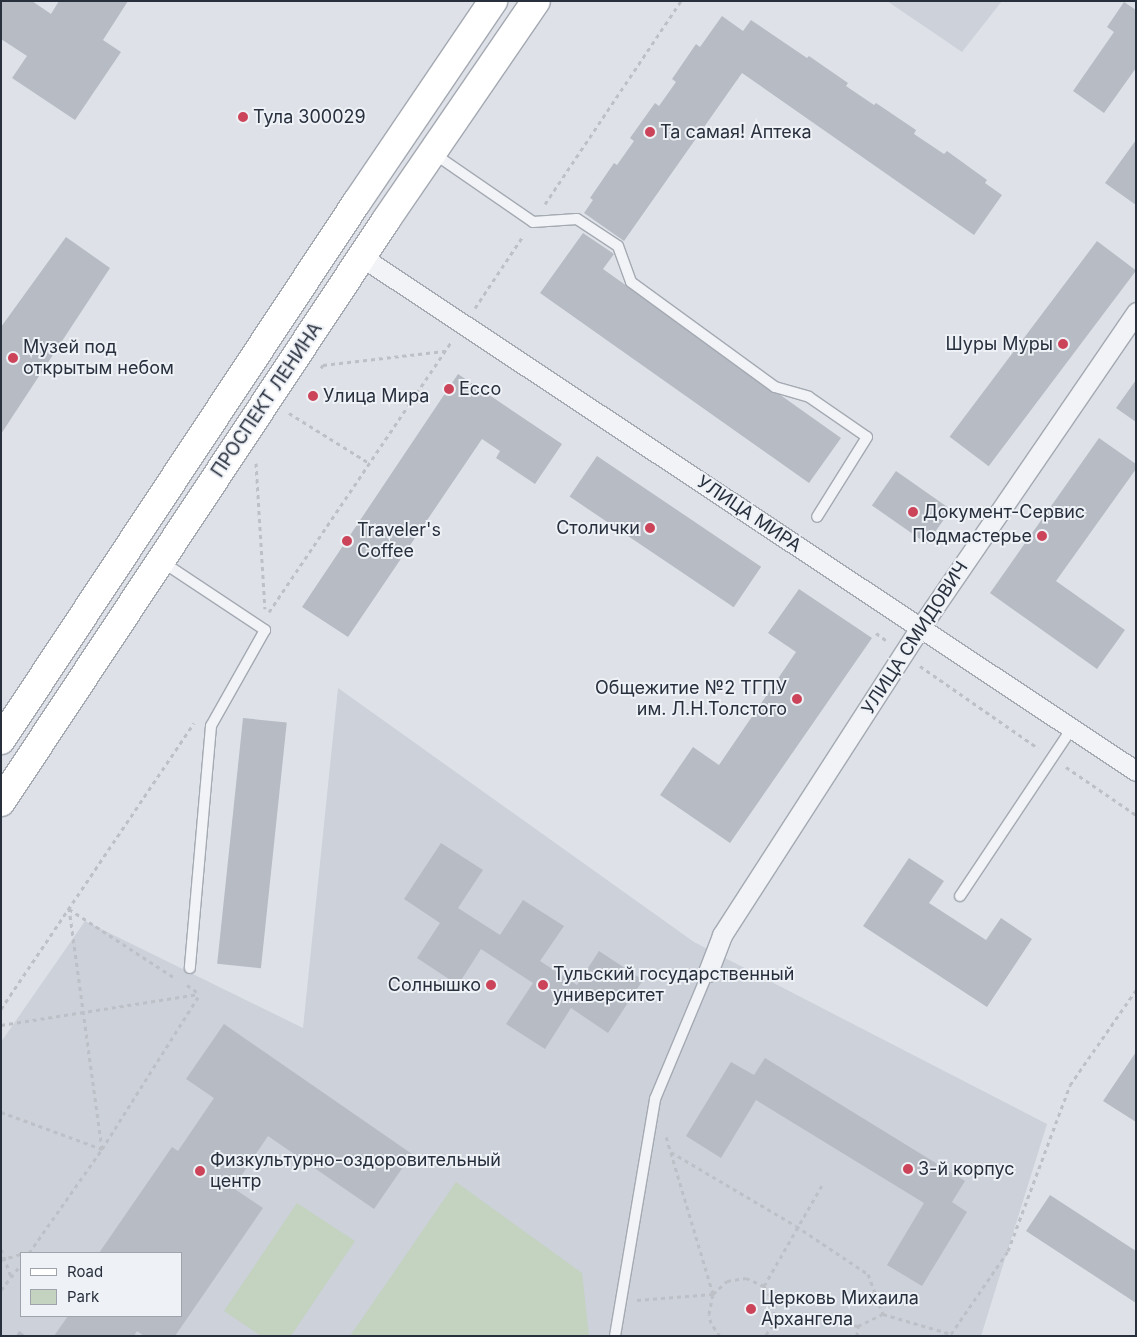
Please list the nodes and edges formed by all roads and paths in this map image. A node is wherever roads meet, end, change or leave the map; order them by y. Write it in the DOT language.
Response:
graph roads {
  1 [pos="493,1"];
  2 [pos="536,1"];
  3 [pos="681,1"];
  4 [pos="433,153"];
  5 [pos="533,222"];
  6 [pos="334,237"];
  7 [pos="362,257"];
  8 [pos="1136,312"];
  9 [pos="464,323"];
  10 [pos="444,352"];
  11 [pos="318,373"];
  12 [pos="294,405"];
  13 [pos="288,412"];
  14 [pos="282,420"];
  15 [pos="256,459"];
  16 [pos="369,463"];
  17 [pos="817,517"];
  18 [pos="160,560"];
  19 [pos="920,628"];
  20 [pos="921,667"];
  21 [pos="198,718"];
  22 [pos="1072,728"];
  23 [pos="1,740"];
  24 [pos="1052,758"];
  25 [pos="1136,771"];
  26 [pos="1,802"];
  27 [pos="1136,815"];
  28 [pos="960,896"];
  29 [pos="69,908"];
  30 [pos="190,968"];
  31 [pos="708,972"];
  32 [pos="1136,990"];
  33 [pos="200,994"];
  34 [pos="1,1009"];
  35 [pos="83,1012"];
  36 [pos="1,1025"];
  37 [pos="655,1099"];
  38 [pos="1,1112"];
  39 [pos="102,1149"];
  40 [pos="671,1152"];
  41 [pos="822,1185"];
  42 [pos="796,1226"];
  43 [pos="1,1248"];
  44 [pos="30,1252"];
  45 [pos="20,1254"];
  46 [pos="3,1259"];
  47 [pos="20,1265"];
  48 [pos="11,1277"];
  49 [pos="764,1286"];
  50 [pos="1,1290"];
  51 [pos="713,1294"];
  52 [pos="622,1297"];
  53 [pos="883,1314"];
  54 [pos="775,1315"];
  55 [pos="858,1326"];
  56 [pos="615,1336"];
  57 [pos="720,1336"];
  58 [pos="765,1336"];
  59 [pos="856,1336"];
  1 -- 6 [label="main road, ПРОСПЕКТ ЛЕНИНА"];
  2 -- 4 [label="main road, ПРОСПЕКТ ЛЕНИНА"];
  3 -- 5 [label="path"];
  4 -- 5 [label="lane"];
  4 -- 7 [label="main road, ПРОСПЕКТ ЛЕНИНА"];
  5 -- 9 [label="path"];
  5 -- 17 [label="lane"];
  6 -- 7 [label="main road"];
  6 -- 23 [label="main road, ПРОСПЕКТ ЛЕНИНА"];
  7 -- 9 [label="street, УЛИЦА МИРА"];
  7 -- 18 [label="main road, ПРОСПЕКТ ЛЕНИНА"];
  8 -- 19 [label="street, УЛИЦА СМИДОВИЧ"];
  9 -- 10 [label="path"];
  9 -- 19 [label="street, УЛИЦА МИРА"];
  10 -- 11 [label="path"];
  10 -- 16 [label="path"];
  12 -- 13 [label="path"];
  13 -- 14 [label="path"];
  13 -- 16 [label="path"];
  15 -- 16 [label="path"];
  18 -- 26 [label="main road, ПРОСПЕКТ ЛЕНИНА"];
  18 -- 30 [label="lane"];
  19 -- 22 [label="street, УЛИЦА МИРА"];
  19 -- 31 [label="street, УЛИЦА СМИДОВИЧ"];
  20 -- 24 [label="path"];
  21 -- 29 [label="path"];
  22 -- 24 [label="lane"];
  22 -- 25 [label="street, УЛИЦА МИРА"];
  24 -- 27 [label="path"];
  24 -- 28 [label="lane"];
  29 -- 33 [label="path"];
  29 -- 34 [label="path"];
  29 -- 35 [label="path"];
  31 -- 37 [label="lane"];
  32 -- 53 [label="path"];
  33 -- 35 [label="path"];
  33 -- 39 [label="path"];
  35 -- 36 [label="path"];
  35 -- 39 [label="path"];
  37 -- 40 [label="path"];
  37 -- 52 [label="lane"];
  38 -- 39 [label="path"];
  39 -- 44 [label="path"];
  40 -- 42 [label="path"];
  40 -- 51 [label="path"];
  41 -- 42 [label="path"];
  42 -- 49 [label="path"];
  42 -- 53 [label="path"];
  43 -- 46 [label="path"];
  45 -- 46 [label="path"];
  46 -- 48 [label="path"];
  47 -- 48 [label="path"];
  48 -- 50 [label="path"];
  49 -- 51 [label="path"];
  49 -- 54 [label="path"];
  51 -- 52 [label="path"];
  51 -- 57 [label="path"];
  52 -- 56 [label="lane"];
  53 -- 55 [label="path"];
  54 -- 55 [label="path"];
  54 -- 58 [label="path"];
  55 -- 59 [label="path"];
}
